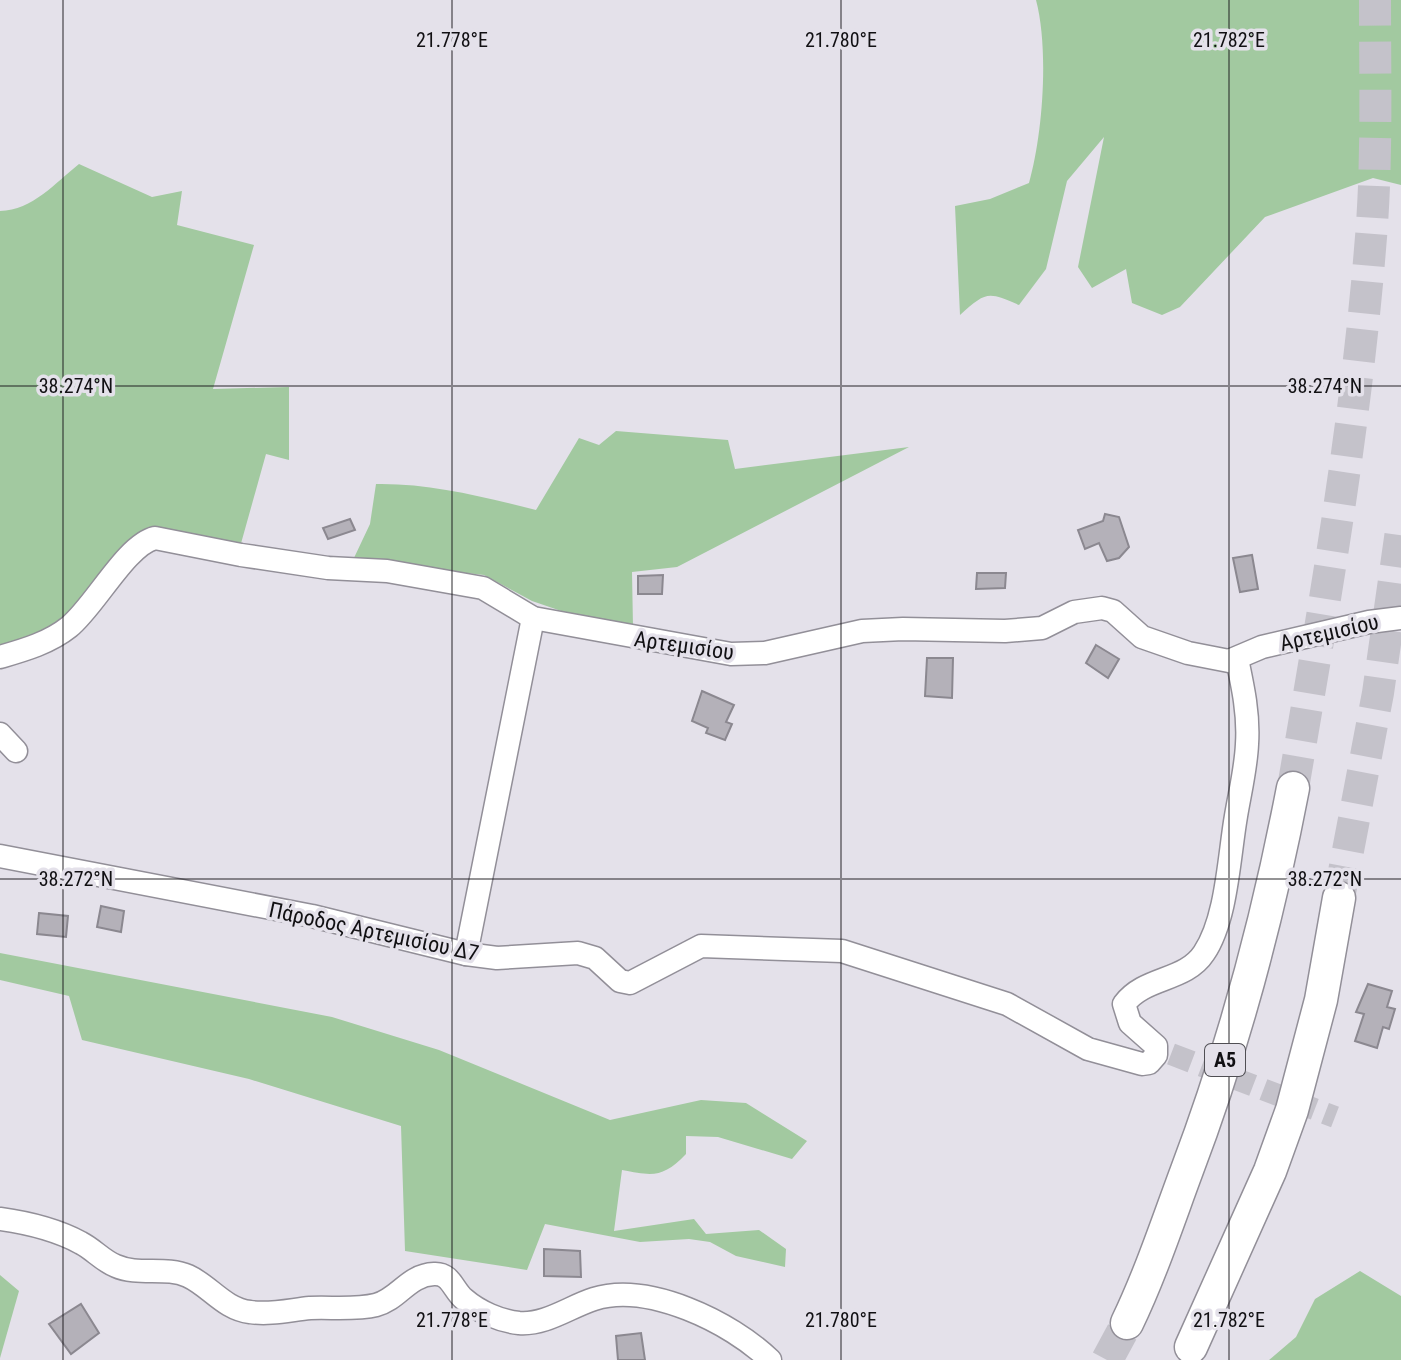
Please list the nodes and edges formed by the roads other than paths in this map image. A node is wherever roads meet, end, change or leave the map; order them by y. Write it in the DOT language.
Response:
graph roads {
  1 [pos="533,618"];
  2 [pos="1401,618"];
  3 [pos="0,657"];
  4 [pos="1237,659"];
  5 [pos="1293,788"];
  6 [pos="0,856"];
  7 [pos="1339,898"];
  8 [pos="466,954"];
  9 [pos="0,1219"];
  10 [pos="1127,1323"];
  11 [pos="1191,1347"];
  12 [pos="770,1360"];
  1 -- 3 [label="street, Αρτεμισίου"];
  1 -- 4 [label="street, Αρτεμισίου"];
  1 -- 8 [label="street"];
  2 -- 4 [label="street, Αρτεμισίου"];
  4 -- 8 [label="street, Πάροδος Αρτεμισίου Δ7"];
  5 -- 10 [label="highway, Α5"];
  6 -- 8 [label="street, Πάροδος Αρτεμισίου Δ7"];
  7 -- 11 [label="highway"];
  9 -- 12 [label="street"];
}
